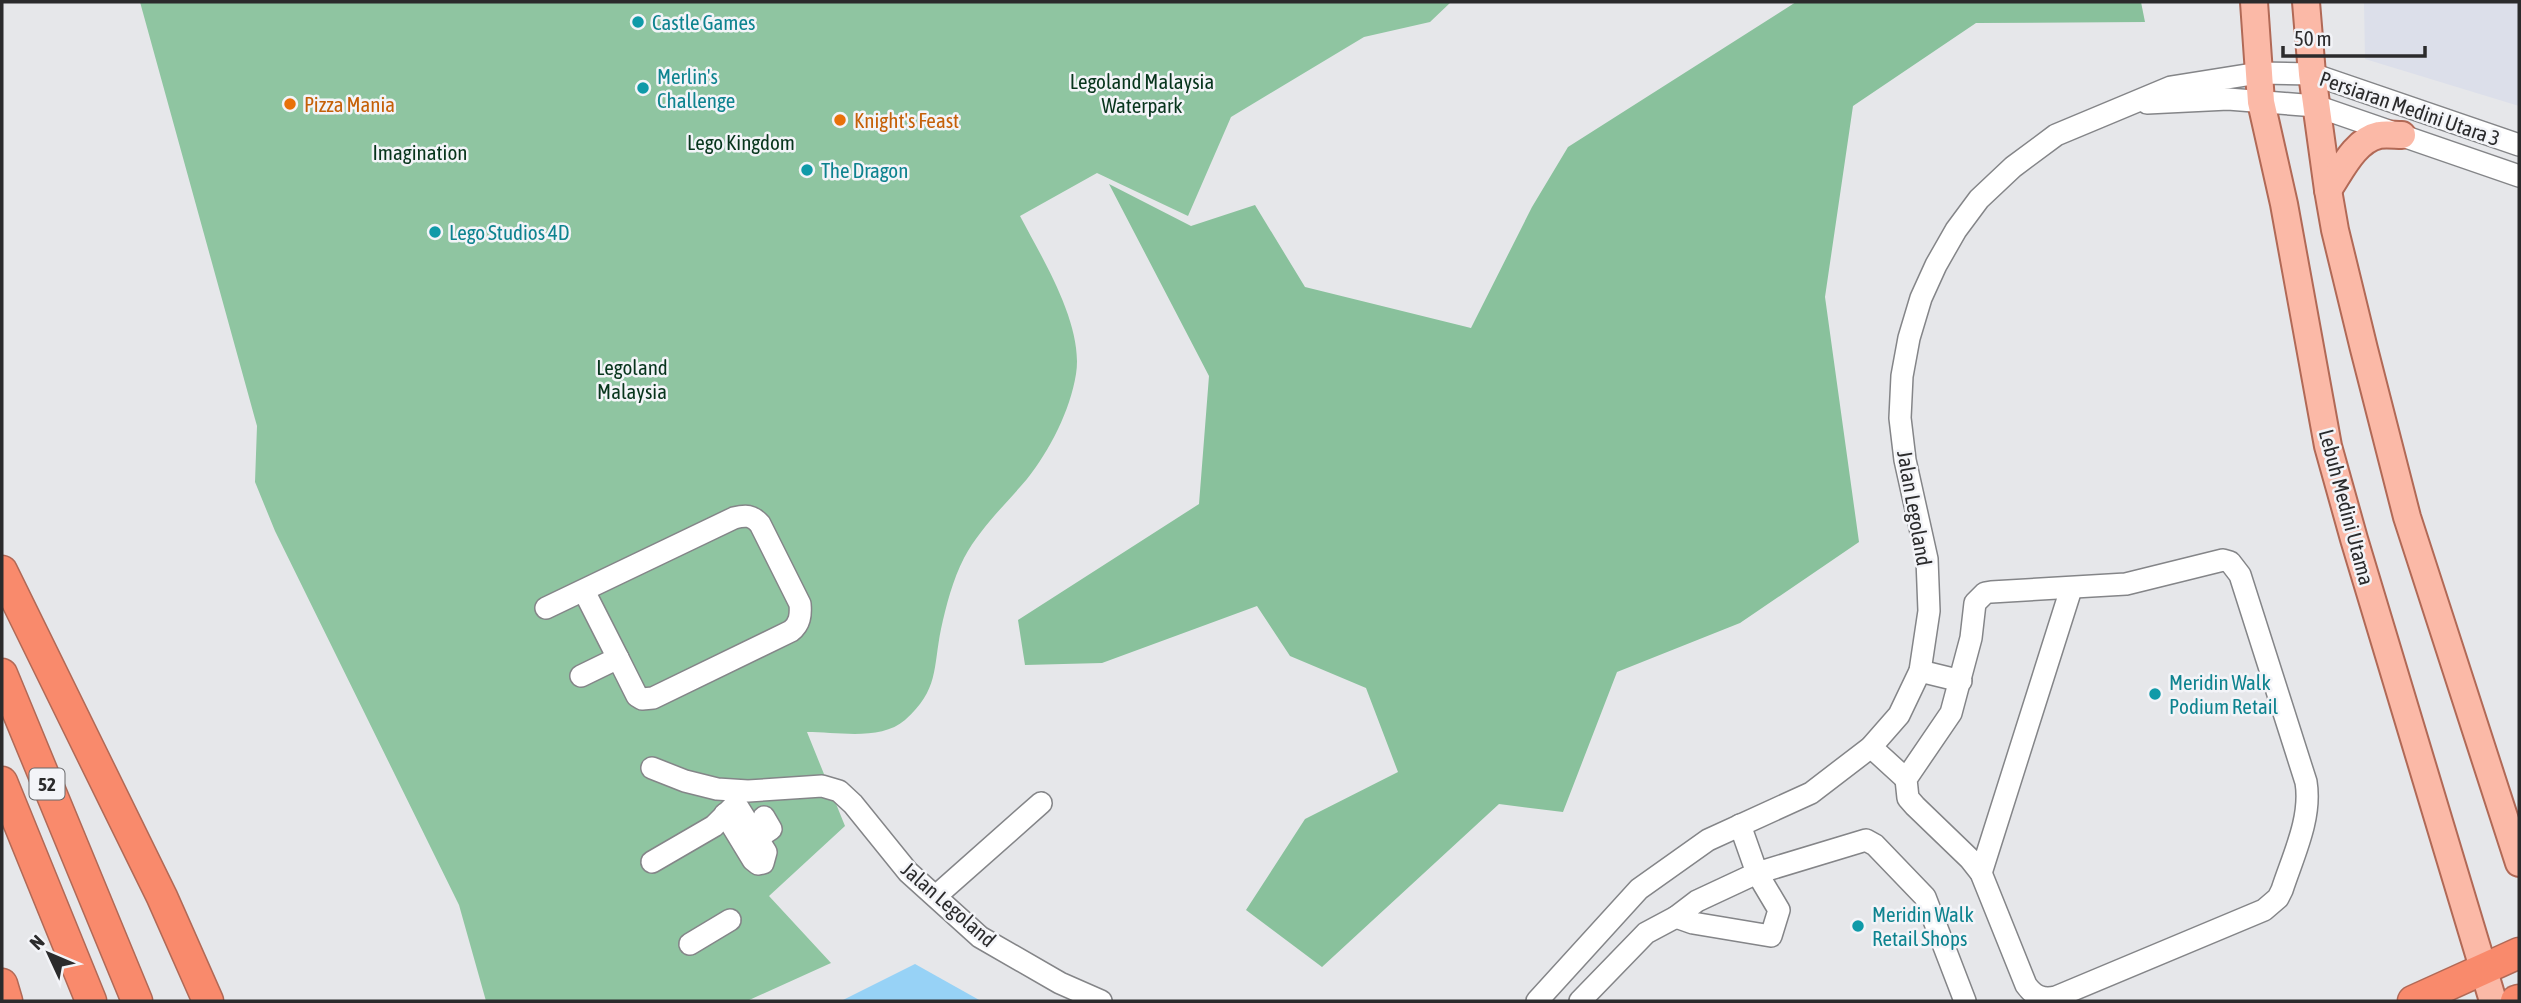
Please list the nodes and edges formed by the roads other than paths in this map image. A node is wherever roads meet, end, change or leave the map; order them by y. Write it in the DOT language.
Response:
graph roads {
  1 [pos="2254,2"];
  2 [pos="2306,2"];
  3 [pos="2259,73"];
  4 [pos="2312,74"];
  5 [pos="2261,102"];
  6 [pos="2135,104"];
  7 [pos="2316,106"];
  8 [pos="2403,135"];
  9 [pos="2519,145"];
  10 [pos="2519,176"];
  11 [pos="2329,190"];
  12 [pos="2,572"];
  13 [pos="2071,589"];
  14 [pos="584,591"];
  15 [pos="546,608"];
  16 [pos="618,658"];
  17 [pos="1920,671"];
  18 [pos="2,674"];
  19 [pos="581,676"];
  20 [pos="1961,681"];
  21 [pos="1871,747"];
  22 [pos="652,768"];
  23 [pos="1906,779"];
  24 [pos="2,782"];
  25 [pos="736,803"];
  26 [pos="1041,803"];
  27 [pos="1740,825"];
  28 [pos="768,832"];
  29 [pos="652,862"];
  30 [pos="2519,863"];
  31 [pos="1757,873"];
  32 [pos="1980,873"];
  33 [pos="936,897"];
  34 [pos="1676,917"];
  35 [pos="730,920"];
  36 [pos="690,944"];
  37 [pos="2519,953"];
  38 [pos="2483,971"];
  39 [pos="2,984"];
  40 [pos="7,1001"];
  41 [pos="91,1001"];
  42 [pos="136,1001"];
  43 [pos="208,1001"];
  44 [pos="1101,1001"];
  45 [pos="1537,1001"];
  46 [pos="1580,1001"];
  47 [pos="1965,1001"];
  48 [pos="2413,1001"];
  49 [pos="2493,1001"];
  1 -- 3 [label="main road, Lebuh Medini Utama"];
  2 -- 4 [label="main road"];
  3 -- 4 [label="street, Persiaran Medini Utara 3"];
  3 -- 5 [label="main road, Lebuh Medini Utama"];
  3 -- 6 [label="street, Jalan Legoland"];
  4 -- 7 [label="main road"];
  4 -- 9 [label="street, Persiaran Medini Utara 3"];
  5 -- 6 [label="street, Jalan Legoland"];
  5 -- 7 [label="street, Persiaran Medini Utara 3"];
  5 -- 38 [label="main road, Lebuh Medini Utama"];
  6 -- 17 [label="street, Jalan Legoland"];
  7 -- 8 [label="street, Persiaran Medini Utara 3"];
  7 -- 11 [label="main road"];
  8 -- 10 [label="street, Persiaran Medini Utara 3"];
  8 -- 11 [label="main road"];
  11 -- 30 [label="main road"];
  12 -- 43 [label="highway"];
  13 -- 20 [label="street"];
  13 -- 32 [label="street"];
  13 -- 32 [label="street"];
  14 -- 15 [label="street"];
  14 -- 16 [label="street"];
  14 -- 16 [label="street"];
  16 -- 19 [label="street"];
  17 -- 20 [label="street"];
  17 -- 21 [label="street, Jalan Legoland"];
  18 -- 42 [label="highway, 52"];
  20 -- 23 [label="street"];
  21 -- 23 [label="street"];
  21 -- 27 [label="street, Jalan Legoland"];
  22 -- 25 [label="street"];
  23 -- 32 [label="street"];
  24 -- 41 [label="highway, 52"];
  25 -- 28 [label="street"];
  25 -- 29 [label="street"];
  25 -- 33 [label="street, Jalan Legoland"];
  26 -- 33 [label="street"];
  27 -- 31 [label="street"];
  27 -- 45 [label="street, Jalan Legoland"];
  31 -- 34 [label="street"];
  31 -- 34 [label="street"];
  31 -- 47 [label="street"];
  33 -- 44 [label="street, Jalan Legoland"];
  34 -- 46 [label="street"];
  35 -- 36 [label="street"];
  37 -- 38 [label="highway"];
  38 -- 48 [label="highway"];
  38 -- 49 [label="main road, Lebuh Medini Utama"];
  39 -- 40 [label="highway"];
}
